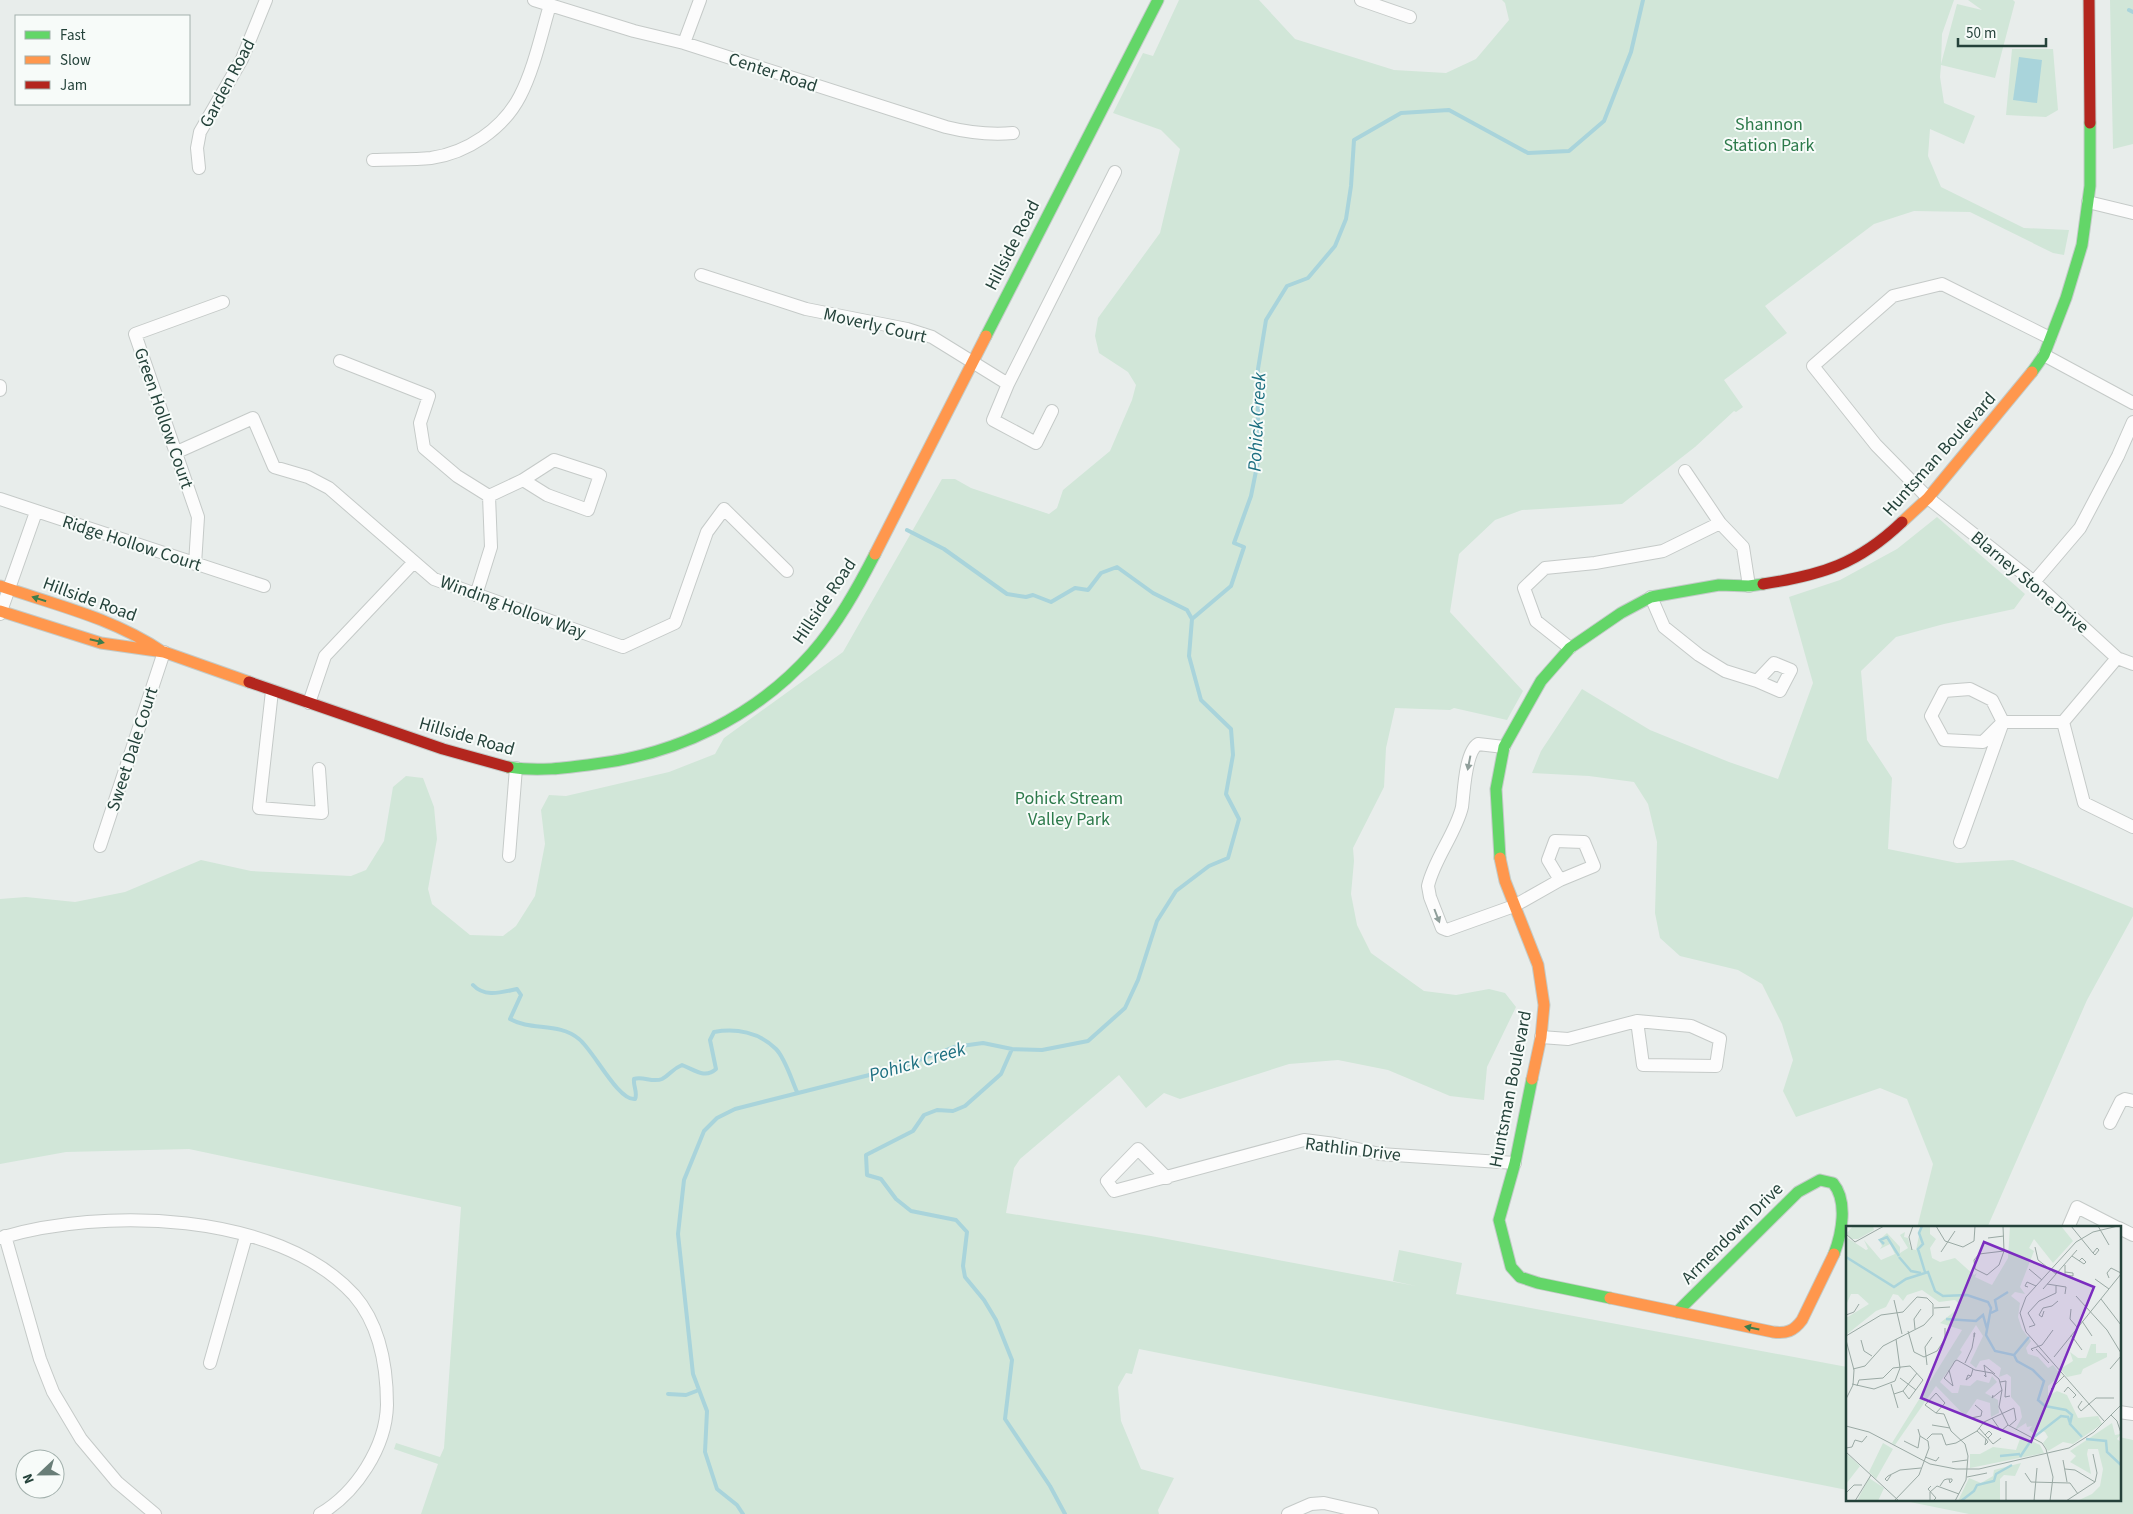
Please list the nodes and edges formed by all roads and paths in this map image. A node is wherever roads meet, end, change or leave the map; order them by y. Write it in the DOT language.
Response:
graph roads {
  1 [pos="266,0"];
  2 [pos="534,0"];
  3 [pos="700,0"];
  4 [pos="1158,0"];
  5 [pos="1361,0"];
  6 [pos="2089,0"];
  7 [pos="550,5"];
  8 [pos="1410,17"];
  9 [pos="684,43"];
  10 [pos="1014,133"];
  11 [pos="373,160"];
  12 [pos="199,168"];
  13 [pos="1114,172"];
  14 [pos="2088,202"];
  15 [pos="2133,214"];
  16 [pos="701,275"];
  17 [pos="223,302"];
  18 [pos="2050,338"];
  19 [pos="2044,355"];
  20 [pos="340,361"];
  21 [pos="972,361"];
  22 [pos="1008,384"];
  23 [pos="0,386"];
  24 [pos="0,390"];
  25 [pos="2133,403"];
  26 [pos="1052,410"];
  27 [pos="2133,422"];
  28 [pos="177,452"];
  29 [pos="1685,471"];
  30 [pos="523,480"];
  31 [pos="489,496"];
  32 [pos="1928,498"];
  33 [pos="0,499"];
  34 [pos="36,512"];
  35 [pos="1720,523"];
  36 [pos="414,563"];
  37 [pos="195,564"];
  38 [pos="787,572"];
  39 [pos="2034,582"];
  40 [pos="264,586"];
  41 [pos="1749,586"];
  42 [pos="4,588"];
  43 [pos="476,595"];
  44 [pos="1651,597"];
  45 [pos="0,612"];
  46 [pos="1570,648"];
  47 [pos="164,652"];
  48 [pos="2117,658"];
  49 [pos="2133,664"];
  50 [pos="1757,681"];
  51 [pos="272,691"];
  52 [pos="309,703"];
  53 [pos="2003,722"];
  54 [pos="2063,722"];
  55 [pos="1504,747"];
  56 [pos="516,768"];
  57 [pos="319,769"];
  58 [pos="2133,827"];
  59 [pos="1960,842"];
  60 [pos="100,846"];
  61 [pos="509,856"];
  62 [pos="1560,880"];
  63 [pos="1514,906"];
  64 [pos="1637,1021"];
  65 [pos="1541,1037"];
  66 [pos="2133,1101"];
  67 [pos="2110,1123"];
  68 [pos="1515,1163"];
  69 [pos="1167,1178"];
  70 [pos="1498,1220"];
  71 [pos="2069,1226"];
  72 [pos="2115,1226"];
  73 [pos="2120,1228"];
  74 [pos="2133,1235"];
  75 [pos="246,1236"];
  76 [pos="2,1237"];
  77 [pos="1677,1312"];
  78 [pos="210,1363"];
  79 [pos="2120,1412"];
  80 [pos="2133,1414"];
  81 [pos="155,1514"];
  82 [pos="320,1514"];
  83 [pos="1288,1514"];
  84 [pos="1372,1514"];
  1 -- 12 [label="street, Garden Road"];
  2 -- 7 [label="street, Center Road"];
  3 -- 9 [label="street"];
  4 -- 21 [label="street, Hillside Road"];
  5 -- 8 [label="street"];
  6 -- 14 [label="street, Huntsman Boulevard"];
  7 -- 9 [label="street, Center Road"];
  7 -- 11 [label="street"];
  9 -- 10 [label="street, Center Road"];
  13 -- 22 [label="street"];
  14 -- 15 [label="street"];
  14 -- 18 [label="street, Huntsman Boulevard"];
  16 -- 21 [label="street, Moverly Court"];
  17 -- 28 [label="street, Green Hollow Court"];
  18 -- 19 [label="street, Huntsman Boulevard"];
  18 -- 32 [label="street, Blarney Stone Drive"];
  19 -- 25 [label="street"];
  19 -- 32 [label="street, Huntsman Boulevard"];
  20 -- 31 [label="street"];
  21 -- 22 [label="street, Moverly Court"];
  21 -- 56 [label="street, Hillside Road"];
  22 -- 26 [label="street"];
  23 -- 24 [label="street"];
  27 -- 39 [label="street"];
  28 -- 36 [label="street, Winding Hollow Way"];
  28 -- 37 [label="street, Green Hollow Court"];
  29 -- 35 [label="street"];
  30 -- 30 [label="street"];
  30 -- 31 [label="street"];
  31 -- 43 [label="street"];
  32 -- 39 [label="street, Blarney Stone Drive"];
  32 -- 41 [label="street, Huntsman Boulevard"];
  33 -- 34 [label="street, Ridge Hollow Court"];
  34 -- 37 [label="street, Ridge Hollow Court"];
  34 -- 42 [label="street"];
  35 -- 41 [label="street"];
  35 -- 46 [label="street"];
  36 -- 43 [label="street, Winding Hollow Way"];
  36 -- 52 [label="street"];
  37 -- 40 [label="street, Ridge Hollow Court"];
  38 -- 43 [label="street, Winding Hollow Way"];
  39 -- 48 [label="street, Blarney Stone Drive"];
  41 -- 44 [label="street, Huntsman Boulevard"];
  42 -- 45 [label="street"];
  47 -- 42 [label="street, Hillside Road, one-way"];
  44 -- 46 [label="street, Huntsman Boulevard"];
  44 -- 50 [label="street"];
  45 -- 47 [label="street, Hillside Road, one-way"];
  46 -- 55 [label="street, Huntsman Boulevard"];
  47 -- 51 [label="street, Hillside Road"];
  47 -- 60 [label="street, Sweet Dale Court"];
  48 -- 49 [label="street, Blarney Stone Drive"];
  48 -- 54 [label="street"];
  51 -- 52 [label="street, Hillside Road"];
  51 -- 57 [label="street"];
  52 -- 56 [label="street, Hillside Road"];
  53 -- 53 [label="street"];
  53 -- 54 [label="street"];
  53 -- 59 [label="street"];
  54 -- 58 [label="street"];
  55 -- 63 [label="street, Huntsman Boulevard"];
  55 -- 63 [label="street, one-way"];
  56 -- 61 [label="street"];
  62 -- 63 [label="street"];
  63 -- 65 [label="street, Huntsman Boulevard"];
  64 -- 64 [label="street"];
  64 -- 65 [label="street"];
  65 -- 68 [label="street, Huntsman Boulevard"];
  66 -- 67 [label="street"];
  68 -- 69 [label="street, Rathlin Drive"];
  68 -- 70 [label="street, Huntsman Boulevard"];
  70 -- 77 [label="street, Armendown Drive"];
  71 -- 72 [label="street"];
  73 -- 74 [label="street"];
  75 -- 76 [label="street"];
  75 -- 78 [label="street"];
  75 -- 82 [label="street"];
  76 -- 81 [label="street"];
  77 -- 77 [label="street, Armendown Drive, one-way"];
  79 -- 80 [label="street"];
  83 -- 84 [label="street"];
}
